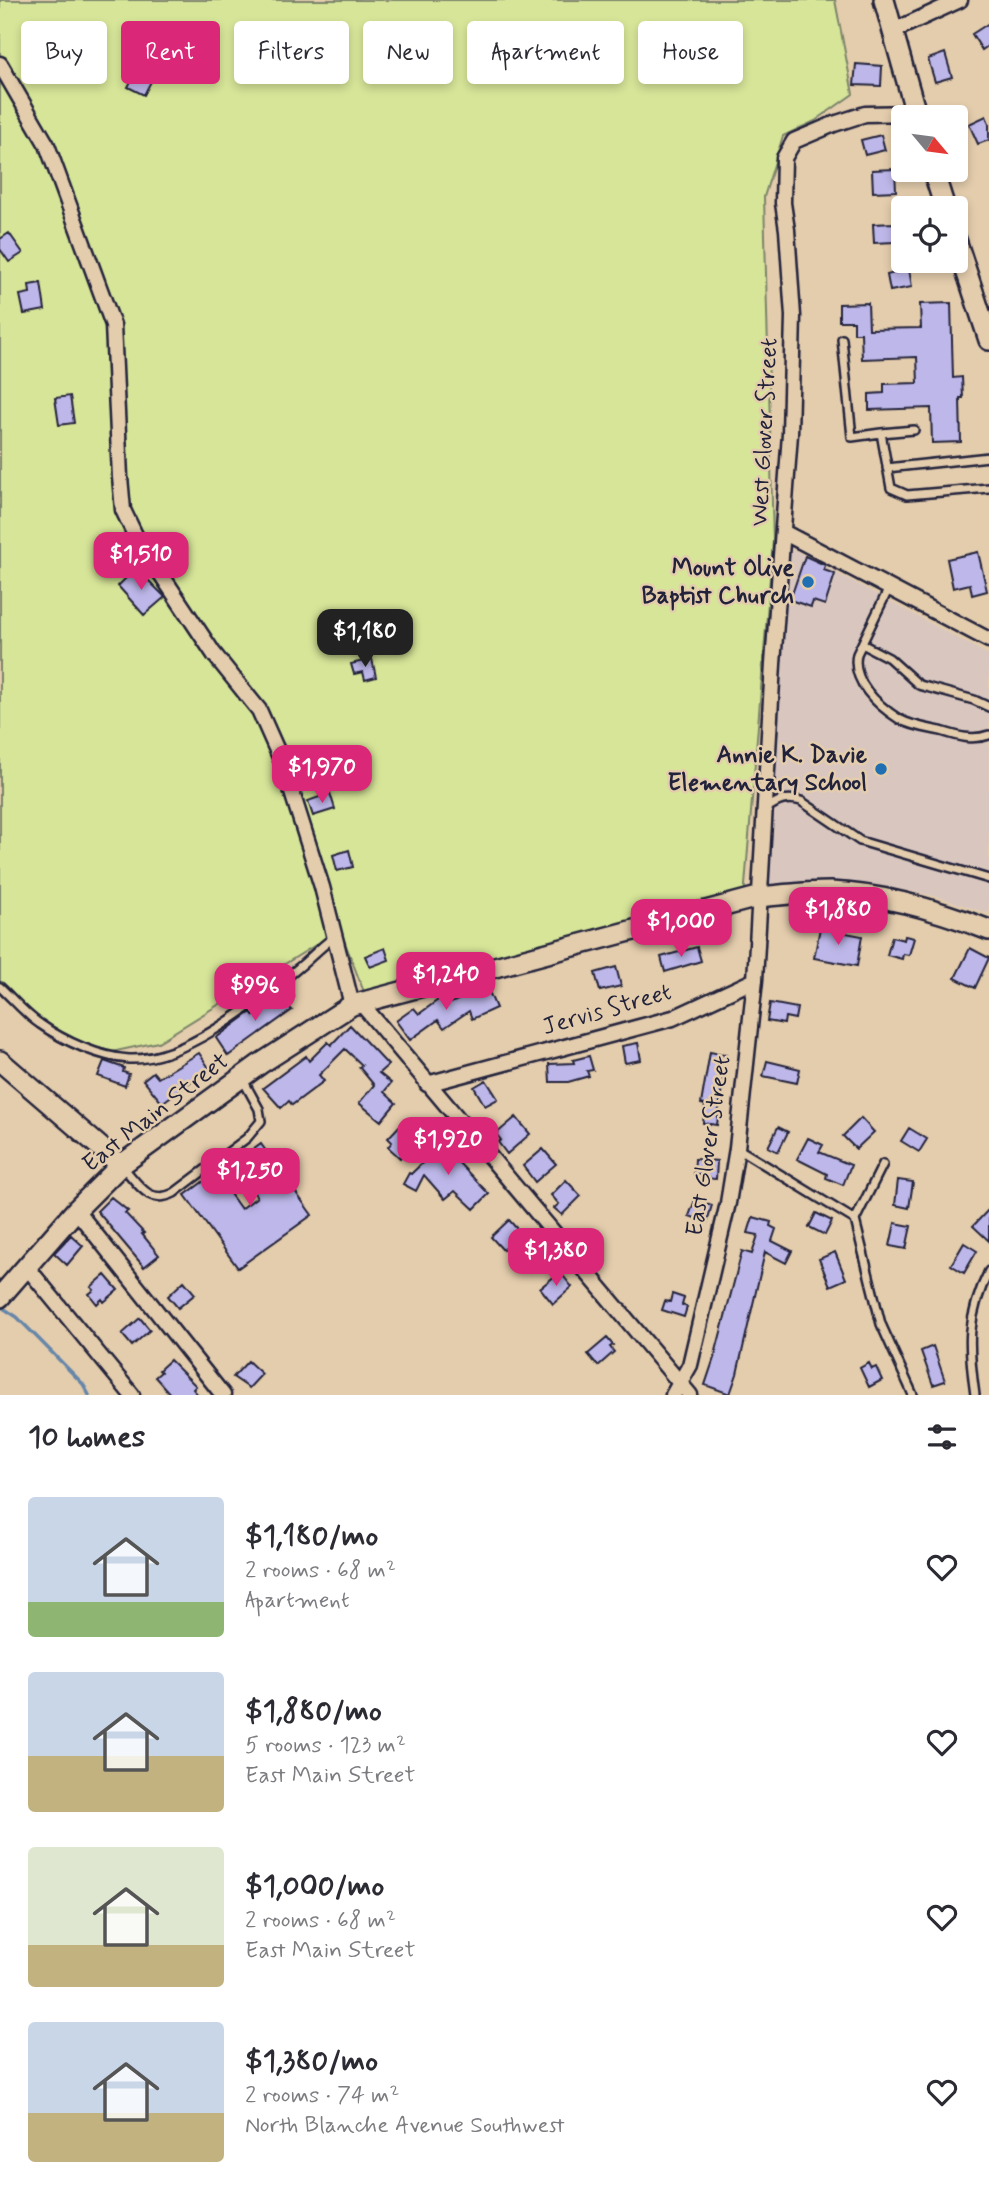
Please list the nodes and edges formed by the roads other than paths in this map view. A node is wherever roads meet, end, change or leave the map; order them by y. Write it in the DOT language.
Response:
graph roads {
  1 [pos="884,0"];
  2 [pos="960,0"];
  3 [pos="893,31"];
  4 [pos="0,64"];
  5 [pos="913,105"];
  6 [pos="891,115"];
  7 [pos="967,273"];
  8 [pos="842,339"];
  9 [pos="989,340"];
  10 [pos="914,430"];
  11 [pos="881,433"];
  12 [pos="989,457"];
  13 [pos="887,468"];
  14 [pos="989,488"];
  15 [pos="783,532"];
  16 [pos="890,588"];
  17 [pos="989,640"];
  18 [pos="862,644"];
  19 [pos="989,708"];
  20 [pos="989,735"];
  21 [pos="764,811"];
  22 [pos="989,879"];
  23 [pos="758,897"];
  24 [pos="989,930"];
  25 [pos="333,938"];
  26 [pos="755,980"];
  27 [pos="0,987"];
  28 [pos="356,1003"];
  29 [pos="0,1061"];
  30 [pos="242,1077"];
  31 [pos="427,1084"];
  32 [pos="737,1148"];
  33 [pos="883,1164"];
  34 [pos="121,1165"];
  35 [pos="76,1210"];
  36 [pos="855,1220"];
  37 [pos="23,1269"];
  38 [pos="989,1271"];
  39 [pos="0,1297"];
  40 [pos="681,1392"];
  41 [pos="132,1395"];
  42 [pos="223,1395"];
  43 [pos="913,1395"];
  44 [pos="975,1395"];
  1 -- 3 [label="main road"];
  2 -- 3 [label="street"];
  3 -- 5 [label="main road"];
  4 -- 25 [label="street"];
  6 -- 15 [label="street, West Glover Street"];
  7 -- 9 [label="main road"];
  8 -- 11 [label="lane"];
  10 -- 11 [label="lane"];
  11 -- 13 [label="lane"];
  12 -- 13 [label="lane"];
  13 -- 14 [label="lane"];
  15 -- 16 [label="street"];
  15 -- 21 [label="street, West Glover Street"];
  16 -- 17 [label="street"];
  16 -- 18 [label="lane"];
  18 -- 19 [label="lane"];
  18 -- 20 [label="lane"];
  21 -- 22 [label="lane"];
  21 -- 23 [label="street, West Glover Street"];
  23 -- 24 [label="main road, East Main Street"];
  23 -- 26 [label="street, East Glover Street"];
  23 -- 28 [label="main road, East Main Street"];
  25 -- 27 [label="lane"];
  25 -- 28 [label="street"];
  26 -- 31 [label="street, Jervis Street"];
  26 -- 32 [label="street, East Glover Street"];
  28 -- 30 [label="main road, East Main Street"];
  28 -- 31 [label="street"];
  29 -- 34 [label="main road"];
  30 -- 34 [label="main road, East Main Street"];
  30 -- 34 [label="lane"];
  31 -- 40 [label="street"];
  32 -- 36 [label="lane"];
  32 -- 40 [label="street, East Glover Street"];
  33 -- 36 [label="lane"];
  34 -- 35 [label="main road, East Main Street"];
  35 -- 37 [label="main road, East Main Street"];
  35 -- 42 [label="street"];
  36 -- 43 [label="lane"];
  37 -- 39 [label="main road, East Main Street"];
  37 -- 41 [label="street"];
  38 -- 44 [label="lane"];
}
